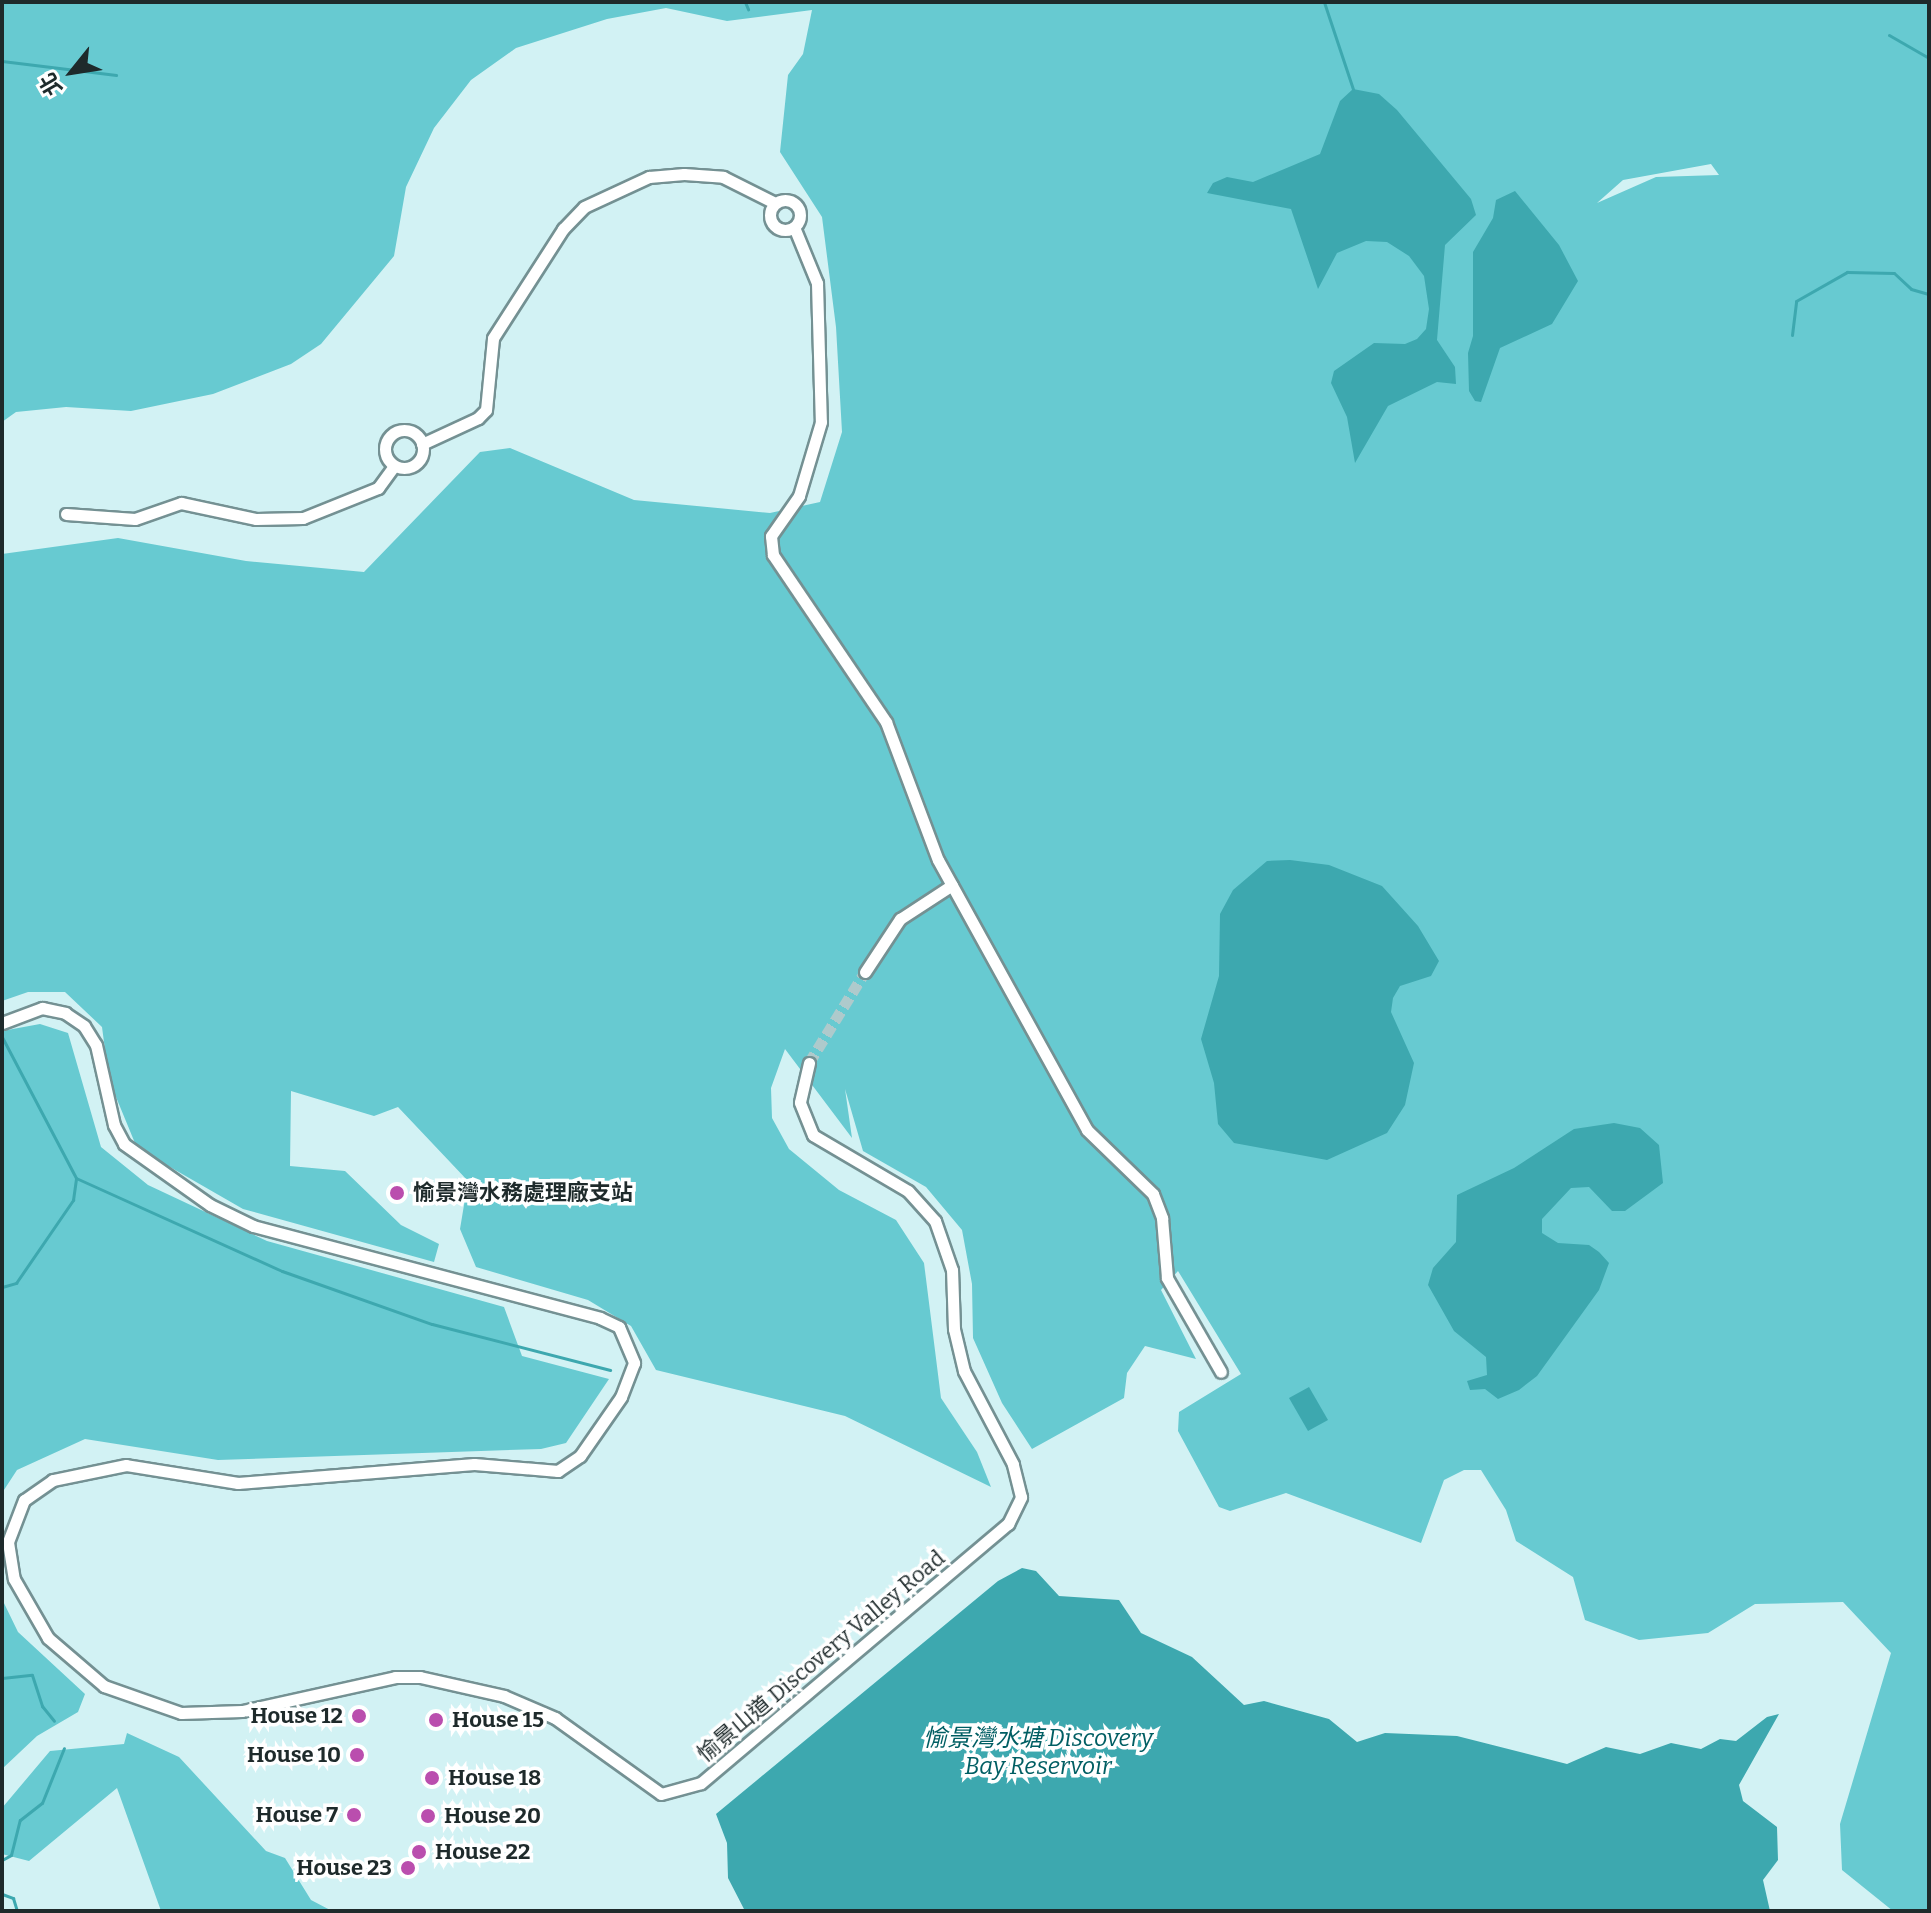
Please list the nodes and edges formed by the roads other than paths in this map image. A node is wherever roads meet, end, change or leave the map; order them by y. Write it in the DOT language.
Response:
graph roads {
  1 [pos="775,203"];
  2 [pos="794,227"];
  3 [pos="422,444"];
  4 [pos="394,466"];
  5 [pos="66,514"];
  6 [pos="952,885"];
  7 [pos="865,972"];
  8 [pos="2,1023"];
  9 [pos="809,1063"];
  10 [pos="1221,1372"];
  1 -- 2 [label="street"];
  1 -- 2 [label="street"];
  1 -- 3 [label="street"];
  2 -- 6 [label="street"];
  3 -- 4 [label="street"];
  3 -- 4 [label="street"];
  4 -- 5 [label="street"];
  6 -- 7 [label="street"];
  6 -- 10 [label="street"];
  8 -- 9 [label="street, 愉景山道 Discovery Valley Road"];
}
